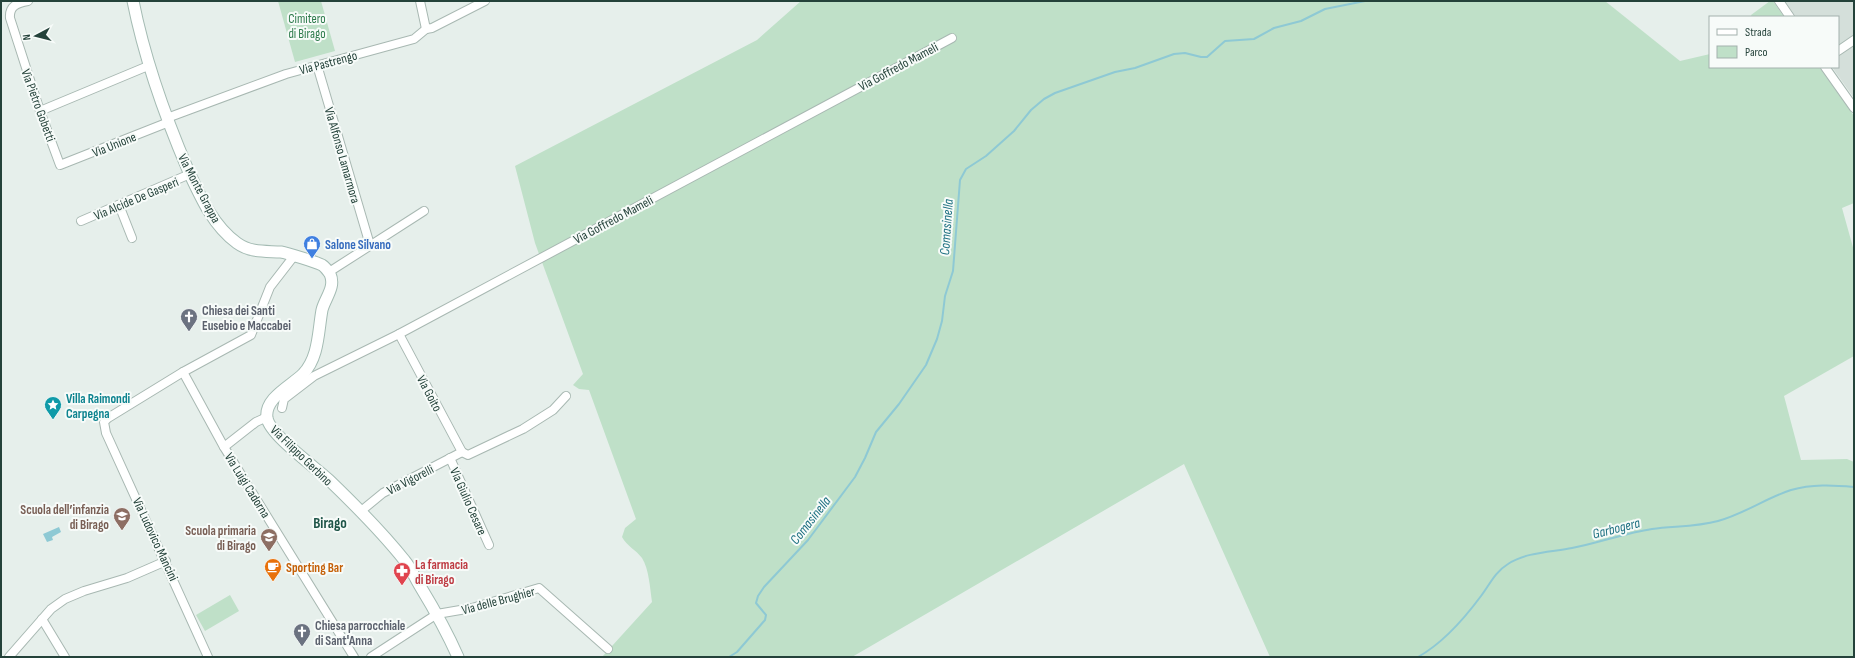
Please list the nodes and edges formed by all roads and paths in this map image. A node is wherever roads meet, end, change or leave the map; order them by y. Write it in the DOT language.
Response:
graph roads {
  1 [pos="133,1"];
  2 [pos="420,1"];
  3 [pos="485,1"];
  4 [pos="1779,1"];
  5 [pos="24,2"];
  6 [pos="1789,16"];
  7 [pos="426,29"];
  8 [pos="952,38"];
  9 [pos="1854,40"];
  10 [pos="1839,50"];
  11 [pos="317,65"];
  12 [pos="148,66"];
  13 [pos="1826,68"];
  14 [pos="1854,108"];
  15 [pos="40,111"];
  16 [pos="168,120"];
  17 [pos="60,165"];
  18 [pos="190,174"];
  19 [pos="118,205"];
  20 [pos="424,211"];
  21 [pos="81,221"];
  22 [pos="132,238"];
  23 [pos="370,245"];
  24 [pos="294,256"];
  25 [pos="329,272"];
  26 [pos="399,334"];
  27 [pos="183,372"];
  28 [pos="566,396"];
  29 [pos="282,408"];
  30 [pos="267,417"];
  31 [pos="224,447"];
  32 [pos="462,452"];
  33 [pos="450,458"];
  34 [pos="361,511"];
  35 [pos="488,545"];
  36 [pos="166,561"];
  37 [pos="437,614"];
  38 [pos="42,619"];
  39 [pos="608,649"];
  40 [pos="9,657"];
  41 [pos="65,657"];
  42 [pos="208,657"];
  43 [pos="354,657"];
  44 [pos="371,657"];
  45 [pos="458,657"];
  1 -- 12 [label="street, Via Monte Grappa"];
  2 -- 7 [label="street"];
  3 -- 7 [label="street, Via Pastrengo"];
  4 -- 6 [label="street"];
  5 -- 15 [label="street, Via Pietro Gobetti"];
  7 -- 11 [label="street, Via Pastrengo"];
  8 -- 26 [label="street, Via Goffredo Mameli"];
  9 -- 10 [label="street"];
  11 -- 16 [label="street, Via Pastrengo"];
  11 -- 23 [label="street, Via Alfonso Lamarmora"];
  12 -- 15 [label="street"];
  12 -- 16 [label="street, Via Monte Grappa"];
  13 -- 14 [label="street"];
  15 -- 17 [label="street, Via Pietro Gobetti"];
  16 -- 17 [label="street, Via Unione"];
  16 -- 18 [label="street, Via Monte Grappa"];
  18 -- 19 [label="street, Via Alcide De Gasperi"];
  18 -- 24 [label="street, Via Monte Grappa"];
  19 -- 21 [label="street, Via Alcide De Gasperi"];
  19 -- 22 [label="street"];
  20 -- 23 [label="street"];
  23 -- 25 [label="street"];
  24 -- 25 [label="street"];
  24 -- 27 [label="street"];
  25 -- 30 [label="street, Via Filippo Gerbino"];
  26 -- 29 [label="street, Via Goffredo Mameli"];
  26 -- 32 [label="street, Via Goito"];
  27 -- 31 [label="street, Via Luigi Cadorna"];
  27 -- 36 [label="street, Via Ludovico Mancini"];
  28 -- 32 [label="street, Via Vigorelli"];
  30 -- 31 [label="street"];
  30 -- 34 [label="street, Via Filippo Gerbino"];
  31 -- 43 [label="street, Via Luigi Cadorna"];
  32 -- 33 [label="street, Via Vigorelli"];
  33 -- 34 [label="street, Via Vigorelli"];
  33 -- 35 [label="street, Via Giulio Cesare"];
  34 -- 37 [label="street, Via Filippo Gerbino"];
  36 -- 38 [label="street"];
  36 -- 42 [label="street, Via Ludovico Mancini"];
  37 -- 39 [label="street, Via delle Brughier"];
  37 -- 44 [label="street"];
  37 -- 45 [label="street, Via Filippo Gerbino"];
  38 -- 40 [label="street"];
  38 -- 41 [label="street"];
}
